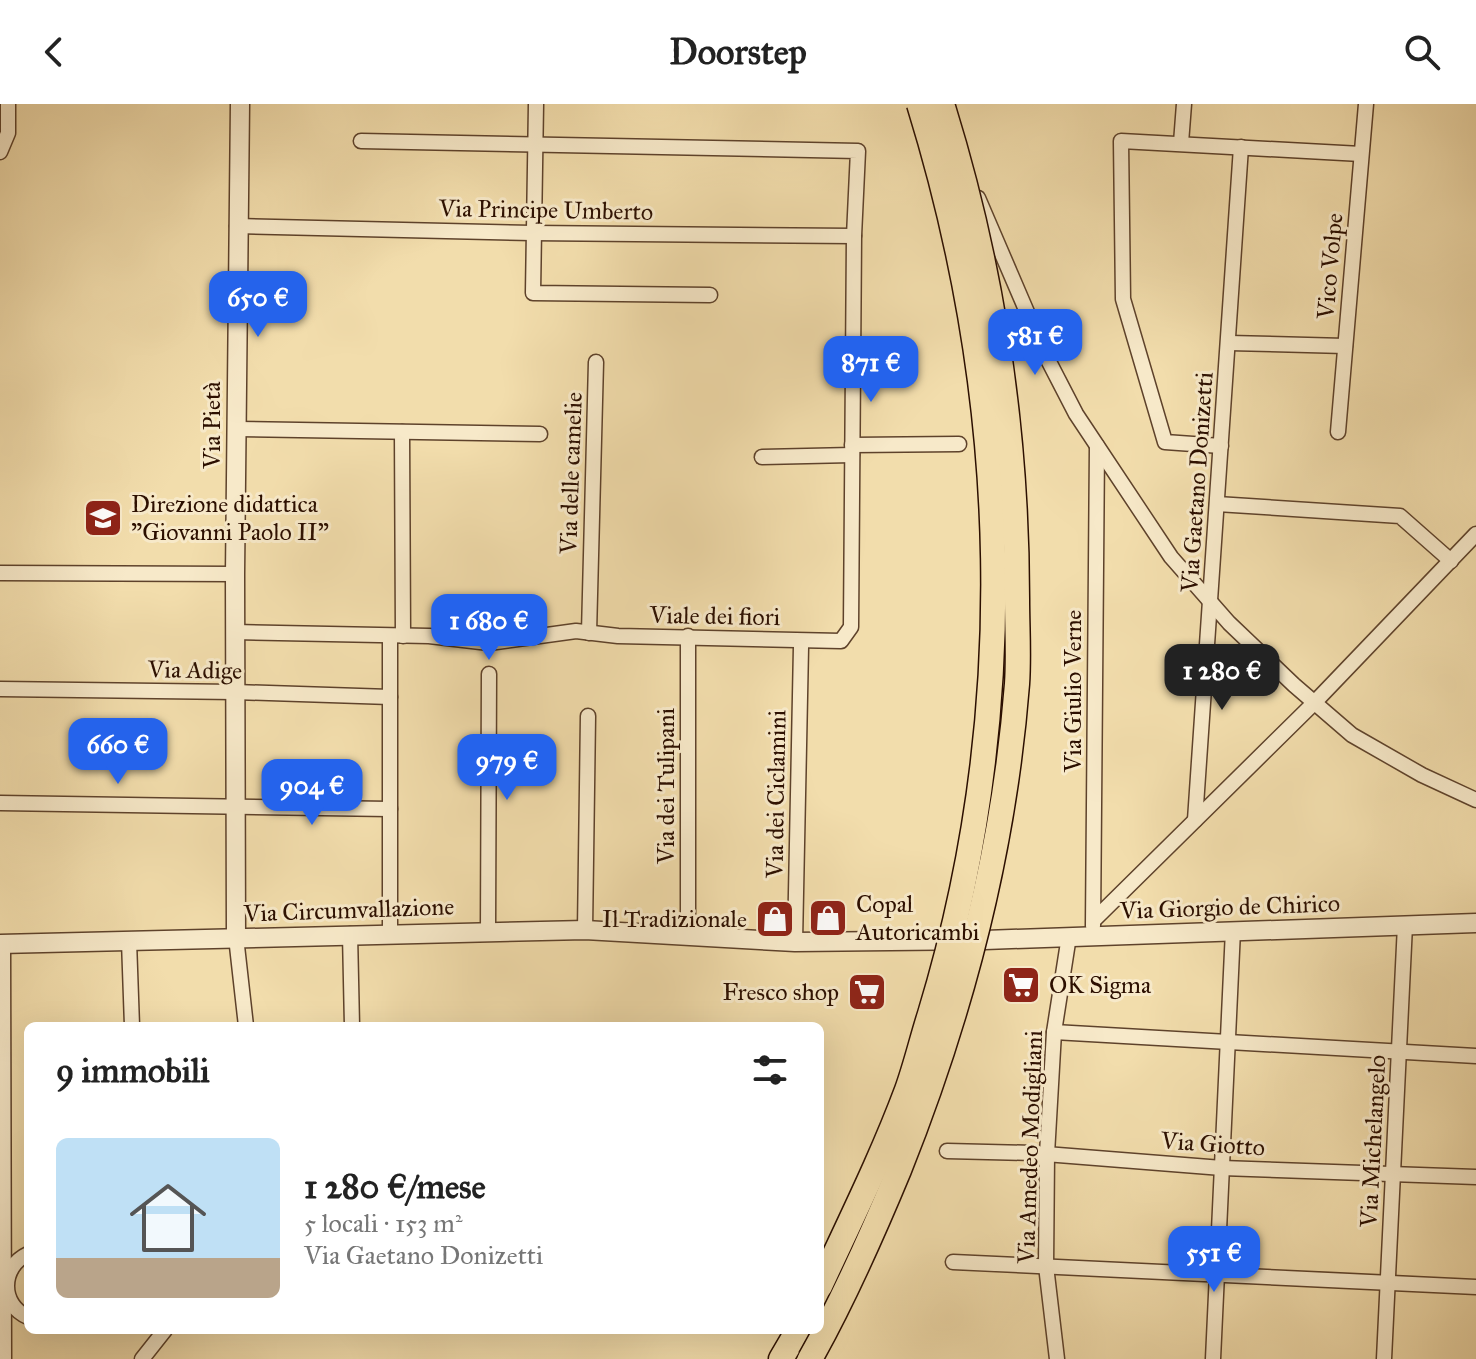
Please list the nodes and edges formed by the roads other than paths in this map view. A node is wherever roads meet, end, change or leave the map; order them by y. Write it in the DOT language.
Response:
graph roads {
  1 [pos="8,104"];
  2 [pos="240,104"];
  3 [pos="536,104"];
  4 [pos="919,104"];
  5 [pos="942,104"];
  6 [pos="1184,104"];
  7 [pos="1366,104"];
  8 [pos="361,141"];
  9 [pos="1181,143"];
  10 [pos="536,145"];
  11 [pos="1241,147"];
  12 [pos="0,152"];
  13 [pos="1361,154"];
  14 [pos="237,226"];
  15 [pos="532,233"];
  16 [pos="854,236"];
  17 [pos="710,295"];
  18 [pos="1229,343"];
  19 [pos="1345,346"];
  20 [pos="596,362"];
  21 [pos="236,429"];
  22 [pos="402,432"];
  23 [pos="1338,432"];
  24 [pos="540,434"];
  25 [pos="959,444"];
  26 [pos="1097,446"];
  27 [pos="1221,446"];
  28 [pos="852,450"];
  29 [pos="762,457"];
  30 [pos="1217,504"];
  31 [pos="1476,534"];
  32 [pos="1451,561"];
  33 [pos="0,573"];
  34 [pos="235,574"];
  35 [pos="1210,603"];
  36 [pos="235,632"];
  37 [pos="589,633"];
  38 [pos="396,636"];
  39 [pos="688,636"];
  40 [pos="801,647"];
  41 [pos="489,674"];
  42 [pos="0,689"];
  43 [pos="235,692"];
  44 [pos="390,697"];
  45 [pos="1314,703"];
  46 [pos="588,716"];
  47 [pos="1476,800"];
  48 [pos="0,803"];
  49 [pos="235,807"];
  50 [pos="390,809"];
  51 [pos="1195,820"];
  52 [pos="1476,923"];
  53 [pos="1405,925"];
  54 [pos="1094,928"];
  55 [pos="585,930"];
  56 [pos="1233,930"];
  57 [pos="488,931"];
  58 [pos="390,933"];
  59 [pos="350,934"];
  60 [pos="1069,936"];
  61 [pos="236,937"];
  62 [pos="694,937"];
  63 [pos="129,941"];
  64 [pos="795,942"];
  65 [pos="1,944"];
  66 [pos="132,1022"];
  67 [pos="246,1022"];
  68 [pos="352,1022"];
  69 [pos="1054,1032"];
  70 [pos="1228,1042"];
  71 [pos="1399,1052"];
  72 [pos="1476,1056"];
  73 [pos="947,1151"];
  74 [pos="1047,1154"];
  75 [pos="1222,1168"];
  76 [pos="1393,1175"];
  77 [pos="1476,1177"];
  78 [pos="24,1257"];
  79 [pos="953,1262"];
  80 [pos="1046,1266"];
  81 [pos="1217,1275"];
  82 [pos="824,1277"];
  83 [pos="1388,1283"];
  84 [pos="2,1286"];
  85 [pos="1476,1287"];
  86 [pos="24,1315"];
  87 [pos="162,1334"];
  88 [pos="796,1334"];
  89 [pos="4,1359"];
  90 [pos="142,1359"];
  91 [pos="781,1359"];
  92 [pos="810,1359"];
  93 [pos="1057,1359"];
  94 [pos="1213,1359"];
  95 [pos="1384,1359"];
  1 -- 12 [label="street"];
  2 -- 14 [label="street, Via Pietà"];
  3 -- 10 [label="street"];
  4 -- 82 [label="highway, bridge"];
  5 -- 26 [label="street"];
  5 -- 92 [label="highway, bridge"];
  6 -- 9 [label="street"];
  7 -- 13 [label="street, Vico Volpe"];
  8 -- 10 [label="street"];
  9 -- 11 [label="street"];
  9 -- 27 [label="street"];
  10 -- 15 [label="street"];
  10 -- 16 [label="street"];
  11 -- 13 [label="street"];
  11 -- 18 [label="street, Via Gaetano Donizetti"];
  13 -- 19 [label="street, Vico Volpe"];
  14 -- 15 [label="street, Via Principe Umberto"];
  14 -- 21 [label="street, Via Pietà"];
  15 -- 16 [label="street, Via Principe Umberto"];
  15 -- 17 [label="street"];
  16 -- 28 [label="street"];
  18 -- 19 [label="street"];
  18 -- 27 [label="street, Via Gaetano Donizetti"];
  19 -- 23 [label="street, Vico Volpe"];
  20 -- 37 [label="street, Via delle camelie"];
  21 -- 22 [label="street"];
  21 -- 34 [label="street, Via Pietà"];
  22 -- 24 [label="street"];
  22 -- 38 [label="street"];
  25 -- 28 [label="street"];
  26 -- 35 [label="street"];
  26 -- 54 [label="street, Via Giulio Verne"];
  27 -- 30 [label="street, Via Gaetano Donizetti"];
  28 -- 29 [label="street"];
  28 -- 39 [label="street, Viale dei fiori"];
  30 -- 32 [label="street"];
  30 -- 35 [label="street, Via Gaetano Donizetti"];
  31 -- 32 [label="street"];
  32 -- 45 [label="street"];
  33 -- 34 [label="street"];
  34 -- 36 [label="street, Via Pietà"];
  35 -- 45 [label="street"];
  35 -- 51 [label="street, Via Gaetano Donizetti"];
  36 -- 38 [label="street"];
  36 -- 43 [label="street, Via Pietà"];
  37 -- 38 [label="street, Viale dei fiori"];
  37 -- 39 [label="street, Viale dei fiori"];
  38 -- 44 [label="street"];
  39 -- 62 [label="street, Via dei Tulipani"];
  40 -- 64 [label="street, Via dei Ciclamini"];
  41 -- 57 [label="street"];
  42 -- 43 [label="street, Via Adige"];
  43 -- 44 [label="street, Via Adige"];
  43 -- 49 [label="street, Via Pietà"];
  44 -- 50 [label="street"];
  45 -- 47 [label="street"];
  45 -- 51 [label="street"];
  46 -- 55 [label="street"];
  48 -- 49 [label="street"];
  49 -- 50 [label="street"];
  49 -- 61 [label="street, Via Pietà"];
  50 -- 58 [label="street"];
  51 -- 54 [label="street"];
  52 -- 53 [label="street, Via Giorgio de Chirico"];
  53 -- 56 [label="street, Via Giorgio de Chirico"];
  53 -- 71 [label="street, Via Michelangelo"];
  54 -- 56 [label="street, Via Giorgio de Chirico"];
  54 -- 60 [label="street, Via Giorgio de Chirico"];
  55 -- 57 [label="street, Via Circumvallazione"];
  55 -- 62 [label="street, Via Circumvallazione"];
  56 -- 70 [label="street"];
  57 -- 58 [label="street, Via Circumvallazione"];
  58 -- 59 [label="street, Via Circumvallazione"];
  59 -- 61 [label="street, Via Circumvallazione"];
  59 -- 68 [label="street"];
  60 -- 64 [label="street, Via Giorgio de Chirico"];
  60 -- 69 [label="street, Via Amedeo Modigliani"];
  61 -- 63 [label="street, Via Circumvallazione"];
  61 -- 67 [label="street"];
  62 -- 64 [label="street"];
  63 -- 65 [label="street, Via Circumvallazione"];
  63 -- 66 [label="street"];
  65 -- 84 [label="street"];
  69 -- 70 [label="street"];
  69 -- 74 [label="street, Via Amedeo Modigliani"];
  70 -- 71 [label="street"];
  70 -- 75 [label="street"];
  71 -- 72 [label="street"];
  71 -- 76 [label="street, Via Michelangelo"];
  73 -- 74 [label="street, Via Giotto"];
  74 -- 75 [label="street, Via Giotto"];
  74 -- 80 [label="street, Via Amedeo Modigliani"];
  75 -- 76 [label="street, Via Giotto"];
  75 -- 81 [label="street"];
  76 -- 77 [label="street, Via Giotto"];
  76 -- 83 [label="street, Via Michelangelo"];
  78 -- 84 [label="street"];
  79 -- 80 [label="street"];
  80 -- 81 [label="street"];
  80 -- 93 [label="street, Via Amedeo Modigliani"];
  81 -- 83 [label="street"];
  81 -- 94 [label="street"];
  83 -- 85 [label="street"];
  83 -- 95 [label="street, Via Michelangelo"];
  84 -- 86 [label="street"];
  84 -- 89 [label="street"];
  87 -- 90 [label="street"];
  88 -- 91 [label="highway"];
}
